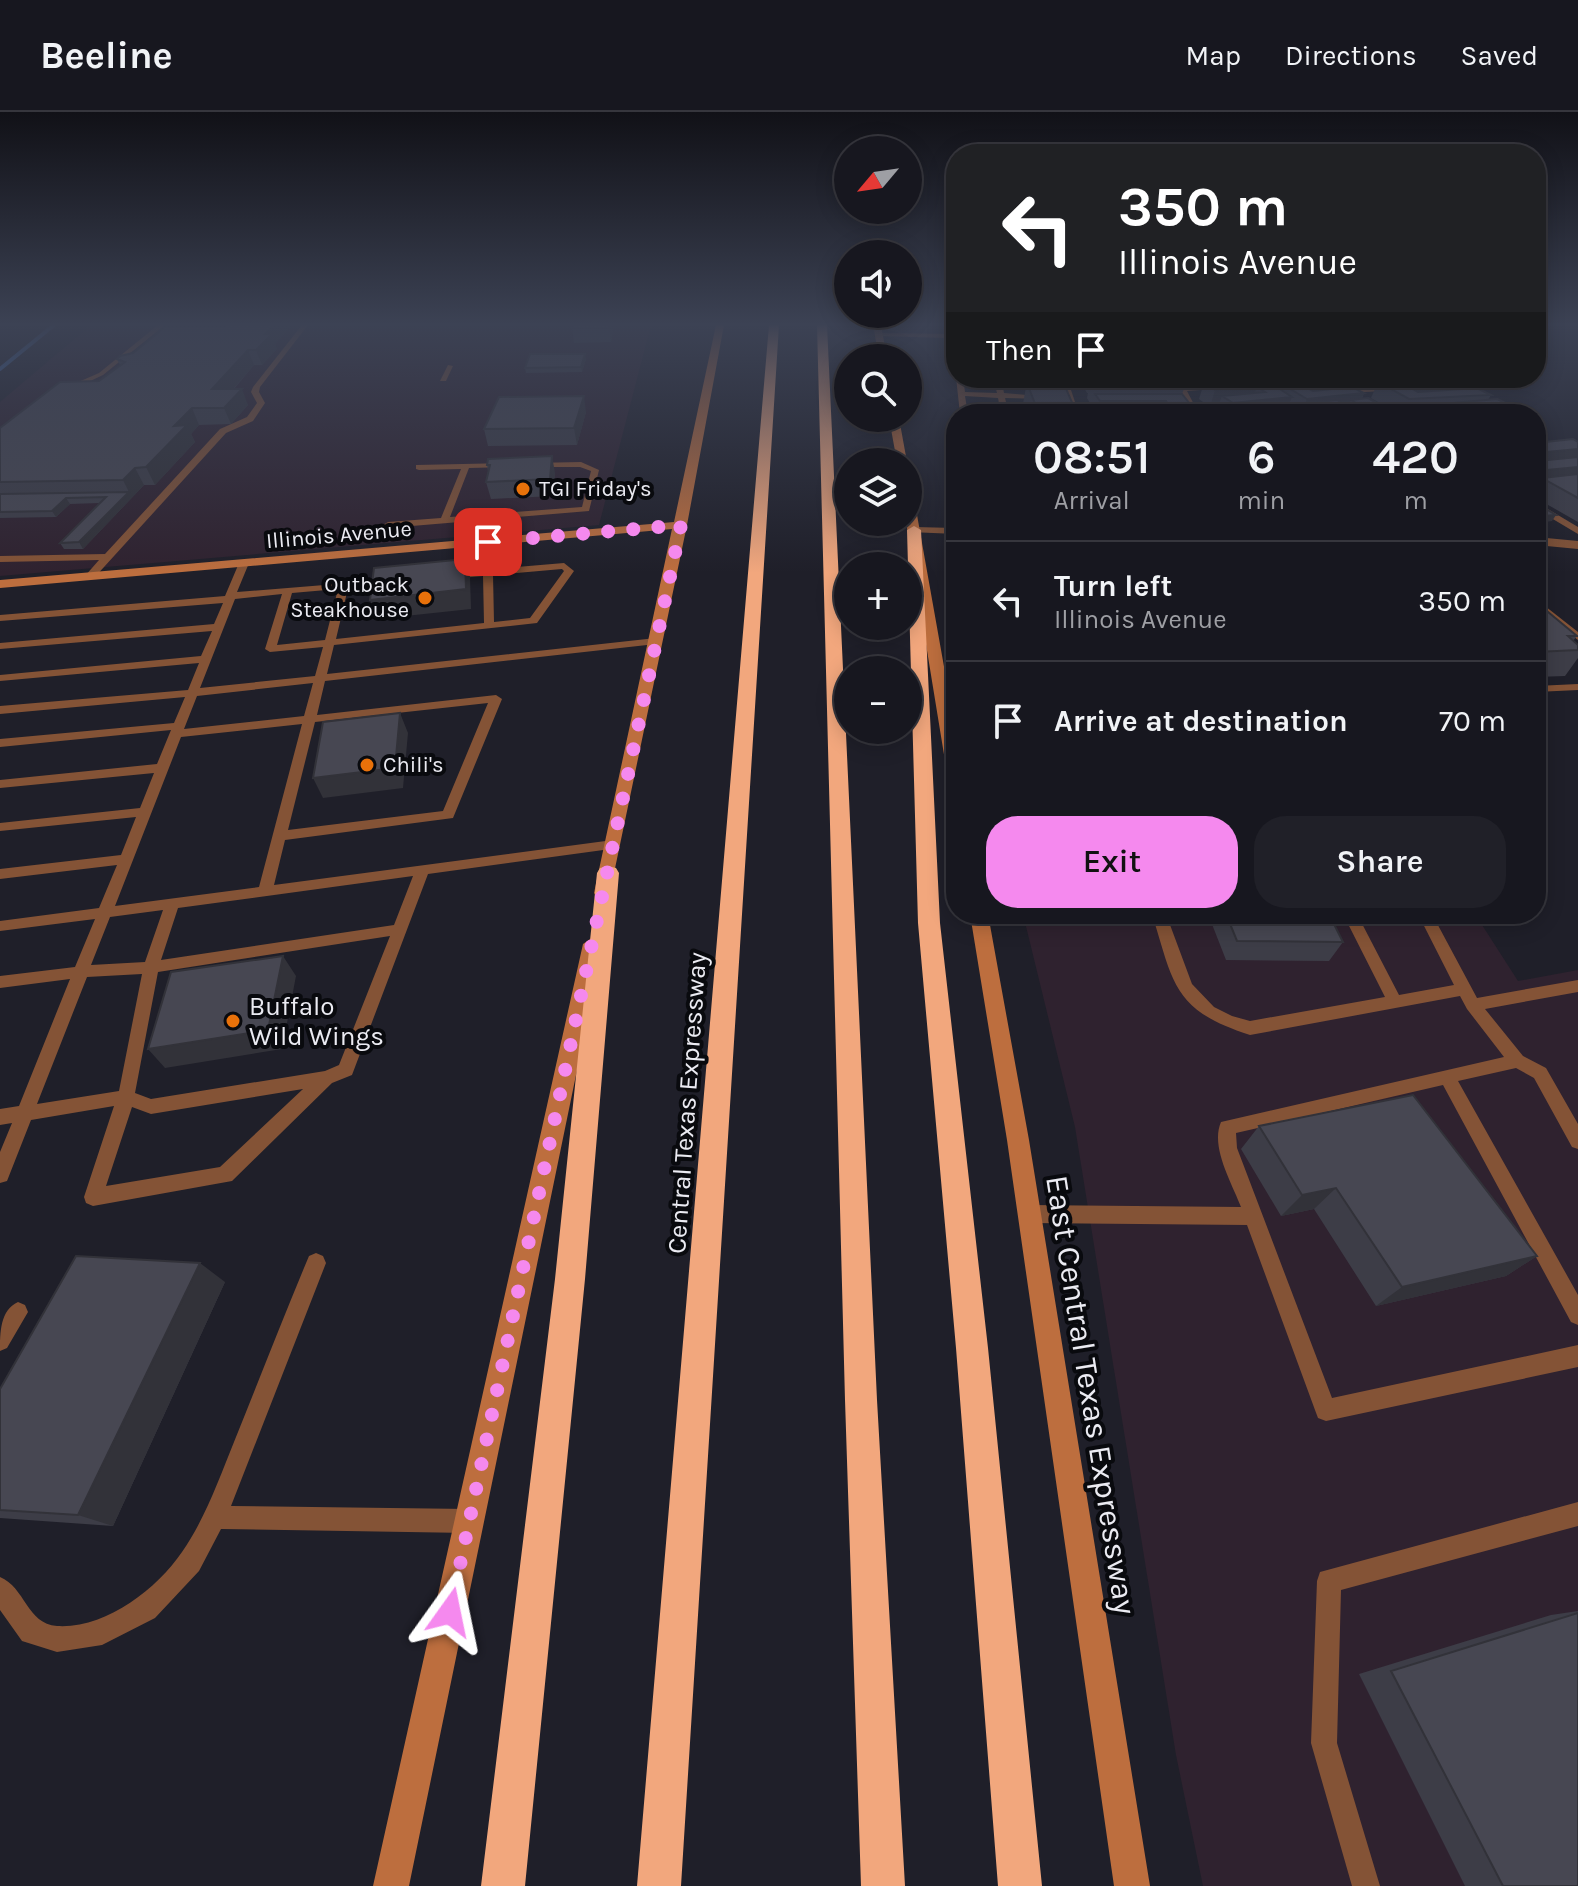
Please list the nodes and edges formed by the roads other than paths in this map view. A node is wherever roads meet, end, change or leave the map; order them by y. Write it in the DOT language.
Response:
graph roads {
  1 [pos="258,408"];
  2 [pos="704,408"];
  3 [pos="768,408"];
  4 [pos="825,408"];
  5 [pos="466,466"];
  6 [pos="419,467"];
  7 [pos="1546,511"];
  8 [pos="444,521"];
  9 [pos="388,525"];
  10 [pos="681,525"];
  11 [pos="922,530"];
  12 [pos="1577,530"];
  13 [pos="946,531"];
  14 [pos="914,536"];
  15 [pos="915,536"];
  16 [pos="488,542"];
  17 [pos="1546,542"];
  18 [pos="1578,545"];
  19 [pos="107,557"];
  20 [pos="0,559"];
  21 [pos="244,563"];
  22 [pos="489,572"];
  23 [pos="90,576"];
  24 [pos="431,578"];
  25 [pos="402,580"];
  26 [pos="0,584"];
  27 [pos="344,586"];
  28 [pos="288,591"];
  29 [pos="230,597"];
  30 [pos="1546,610"];
  31 [pos="0,618"];
  32 [pos="489,626"];
  33 [pos="218,627"];
  34 [pos="1578,637"];
  35 [pos="656,641"];
  36 [pos="329,643"];
  37 [pos="0,646"];
  38 [pos="204,659"];
  39 [pos="0,678"];
  40 [pos="320,678"];
  41 [pos="1578,687"];
  42 [pos="1546,689"];
  43 [pos="190,693"];
  44 [pos="0,710"];
  45 [pos="309,719"];
  46 [pos="946,720"];
  47 [pos="176,730"];
  48 [pos="0,743"];
  49 [pos="161,768"];
  50 [pos="0,784"];
  51 [pos="144,812"];
  52 [pos="0,827"];
  53 [pos="279,836"];
  54 [pos="126,859"];
  55 [pos="611,859"];
  56 [pos="423,870"];
  57 [pos="0,874"];
  58 [pos="265,892"];
  59 [pos="172,904"];
  60 [pos="105,913"];
  61 [pos="981,924"];
  62 [pos="1162,924"];
  63 [pos="1355,924"];
  64 [pos="1430,924"];
  65 [pos="0,926"];
  66 [pos="402,929"];
  67 [pos="151,967"];
  68 [pos="79,972"];
  69 [pos="0,982"];
  70 [pos="1578,986"];
  71 [pos="1469,997"];
  72 [pos="1395,1002"];
  73 [pos="1517,1061"];
  74 [pos="1447,1077"];
  75 [pos="326,1078"];
  76 [pos="126,1097"];
  77 [pos="24,1113"];
  78 [pos="0,1117"];
  79 [pos="1578,1141"];
  80 [pos="0,1175"];
  81 [pos="1029,1214"];
  82 [pos="1254,1216"];
  83 [pos="316,1263"];
  84 [pos="18,1312"];
  85 [pos="1578,1315"];
  86 [pos="0,1341"];
  87 [pos="1578,1356"];
  88 [pos="215,1517"];
  89 [pos="1575,1520"];
  90 [pos="469,1521"];
  91 [pos="0,1589"];
  92 [pos="391,1886"];
  93 [pos="503,1886"];
  94 [pos="659,1886"];
  95 [pos="883,1886"];
  96 [pos="1020,1886"];
  97 [pos="1132,1886"];
  98 [pos="1366,1886"];
  1 -- 19 [label="lane"];
  2 -- 10 [label="main road"];
  3 -- 94 [label="highway, Central Texas Expressway"];
  4 -- 95 [label="highway"];
  5 -- 6 [label="lane"];
  5 -- 8 [label="lane"];
  5 -- 8 [label="lane"];
  7 -- 12 [label="lane"];
  8 -- 9 [label="lane"];
  10 -- 16 [label="main road, Illinois Avenue"];
  10 -- 35 [label="main road"];
  11 -- 13 [label="street"];
  14 -- 96 [label="highway"];
  15 -- 46 [label="main road"];
  16 -- 21 [label="main road, Illinois Avenue"];
  16 -- 22 [label="lane"];
  17 -- 18 [label="street"];
  19 -- 20 [label="lane"];
  19 -- 23 [label="lane"];
  21 -- 23 [label="main road, Illinois Avenue"];
  21 -- 29 [label="lane"];
  22 -- 24 [label="lane"];
  22 -- 32 [label="lane"];
  22 -- 32 [label="lane"];
  23 -- 26 [label="main road, Illinois Avenue"];
  25 -- 27 [label="lane"];
  27 -- 28 [label="lane"];
  27 -- 36 [label="lane"];
  28 -- 29 [label="lane"];
  28 -- 36 [label="lane"];
  29 -- 31 [label="lane"];
  29 -- 33 [label="lane"];
  30 -- 34 [label="lane"];
  32 -- 36 [label="lane"];
  33 -- 37 [label="lane"];
  33 -- 38 [label="lane"];
  35 -- 40 [label="lane"];
  35 -- 55 [label="main road"];
  36 -- 40 [label="lane"];
  38 -- 39 [label="lane"];
  38 -- 43 [label="lane"];
  40 -- 43 [label="lane"];
  40 -- 45 [label="lane"];
  41 -- 42 [label="lane"];
  43 -- 44 [label="lane"];
  43 -- 47 [label="lane"];
  45 -- 47 [label="lane"];
  45 -- 53 [label="lane"];
  45 -- 53 [label="lane"];
  47 -- 48 [label="lane"];
  47 -- 49 [label="lane"];
  49 -- 50 [label="lane"];
  49 -- 51 [label="lane"];
  51 -- 52 [label="lane"];
  51 -- 54 [label="lane"];
  53 -- 58 [label="lane"];
  54 -- 57 [label="lane"];
  54 -- 60 [label="lane"];
  55 -- 56 [label="lane"];
  55 -- 90 [label="main road"];
  55 -- 93 [label="highway"];
  56 -- 58 [label="lane"];
  56 -- 66 [label="lane"];
  58 -- 59 [label="lane"];
  59 -- 60 [label="lane"];
  59 -- 67 [label="lane"];
  60 -- 65 [label="lane"];
  60 -- 68 [label="lane"];
  61 -- 81 [label="main road, East Central Texas Expressway"];
  62 -- 72 [label="lane"];
  63 -- 72 [label="lane"];
  64 -- 71 [label="lane"];
  66 -- 67 [label="lane"];
  66 -- 75 [label="lane"];
  67 -- 68 [label="lane"];
  67 -- 76 [label="lane"];
  68 -- 69 [label="lane"];
  68 -- 77 [label="lane"];
  70 -- 71 [label="lane"];
  71 -- 72 [label="lane"];
  71 -- 73 [label="lane"];
  73 -- 74 [label="lane"];
  73 -- 79 [label="lane"];
  74 -- 82 [label="lane"];
  74 -- 85 [label="lane"];
  75 -- 76 [label="lane"];
  75 -- 76 [label="lane"];
  76 -- 77 [label="lane"];
  77 -- 78 [label="lane"];
  77 -- 80 [label="lane"];
  81 -- 82 [label="lane"];
  81 -- 97 [label="main road, East Central Texas Expressway"];
  82 -- 87 [label="lane"];
  83 -- 88 [label="lane"];
  84 -- 86 [label="lane"];
  88 -- 90 [label="lane"];
  88 -- 91 [label="lane"];
  89 -- 98 [label="lane"];
  90 -- 92 [label="main road"];
}
